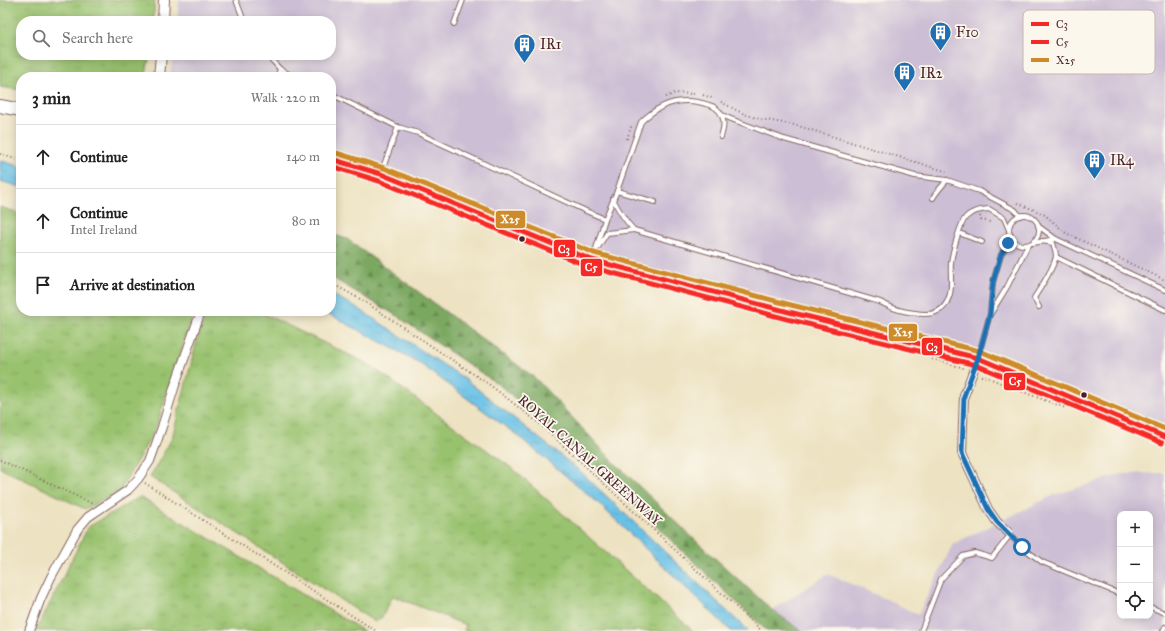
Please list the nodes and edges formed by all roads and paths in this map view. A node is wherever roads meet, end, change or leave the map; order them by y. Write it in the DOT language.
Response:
graph roads {
  1 [pos="164,0"];
  2 [pos="236,0"];
  3 [pos="463,0"];
  4 [pos="163,16"];
  5 [pos="242,16"];
  6 [pos="454,24"];
  7 [pos="160,60"];
  8 [pos="272,60"];
  9 [pos="280,69"];
  10 [pos="159,72"];
  11 [pos="278,72"];
  12 [pos="285,72"];
  13 [pos="336,96"];
  14 [pos="0,106"];
  15 [pos="16,109"];
  16 [pos="722,114"];
  17 [pos="398,127"];
  18 [pos="721,137"];
  19 [pos="0,154"];
  20 [pos="16,159"];
  21 [pos="336,160"];
  22 [pos="381,174"];
  23 [pos="947,180"];
  24 [pos="617,191"];
  25 [pos="933,198"];
  26 [pos="614,200"];
  27 [pos="655,202"];
  28 [pos="1020,216"];
  29 [pos="605,219"];
  30 [pos="1038,226"];
  31 [pos="634,230"];
  32 [pos="1009,232"];
  33 [pos="959,234"];
  34 [pos="1056,239"];
  35 [pos="1042,241"];
  36 [pos="982,242"];
  37 [pos="1030,244"];
  38 [pos="597,249"];
  39 [pos="594,254"];
  40 [pos="1056,257"];
  41 [pos="336,286"];
  42 [pos="1165,290"];
  43 [pos="1039,306"];
  44 [pos="1165,310"];
  45 [pos="990,314"];
  46 [pos="199,316"];
  47 [pos="978,358"];
  48 [pos="1165,437"];
  49 [pos="0,460"];
  50 [pos="138,479"];
  51 [pos="102,508"];
  52 [pos="1009,533"];
  53 [pos="1117,593"];
  54 [pos="1153,608"];
  55 [pos="1165,613"];
  56 [pos="1165,627"];
  57 [pos="29,631"];
  58 [pos="376,631"];
  59 [pos="762,631"];
  60 [pos="921,631"];
  61 [pos="1163,631"];
  1 -- 4 [label="street"];
  2 -- 5 [label="lane"];
  3 -- 6 [label="lane"];
  7 -- 10 [label="street"];
  8 -- 9 [label="lane"];
  9 -- 11 [label="lane"];
  9 -- 12 [label="lane"];
  13 -- 17 [label="lane"];
  14 -- 15 [label="main road"];
  16 -- 18 [label="lane"];
  16 -- 23 [label="lane"];
  16 -- 24 [label="lane"];
  17 -- 22 [label="lane"];
  17 -- 29 [label="lane"];
  19 -- 20 [label="path"];
  21 -- 22 [label="main road"];
  22 -- 47 [label="main road"];
  23 -- 25 [label="lane"];
  23 -- 28 [label="lane"];
  24 -- 26 [label="lane"];
  24 -- 27 [label="lane"];
  26 -- 29 [label="lane"];
  26 -- 31 [label="lane"];
  28 -- 30 [label="lane"];
  28 -- 32 [label="lane"];
  29 -- 38 [label="lane"];
  30 -- 34 [label="lane"];
  30 -- 37 [label="lane"];
  31 -- 33 [label="lane"];
  31 -- 38 [label="lane"];
  32 -- 33 [label="lane"];
  32 -- 37 [label="lane"];
  32 -- 45 [label="lane"];
  33 -- 36 [label="lane"];
  34 -- 35 [label="lane"];
  34 -- 42 [label="lane"];
  35 -- 37 [label="lane"];
  35 -- 40 [label="lane"];
  37 -- 45 [label="lane"];
  38 -- 39 [label="lane"];
  40 -- 43 [label="lane"];
  40 -- 44 [label="lane"];
  41 -- 59 [label="path, ROYAL CANAL GREENWAY"];
  45 -- 47 [label="lane"];
  46 -- 50 [label="street"];
  47 -- 48 [label="main road"];
  47 -- 52 [label="street"];
  49 -- 51 [label="path"];
  50 -- 51 [label="street"];
  50 -- 58 [label="path"];
  51 -- 57 [label="street"];
  52 -- 53 [label="lane"];
  52 -- 60 [label="lane"];
  54 -- 55 [label="lane"];
  56 -- 61 [label="lane"];
}
